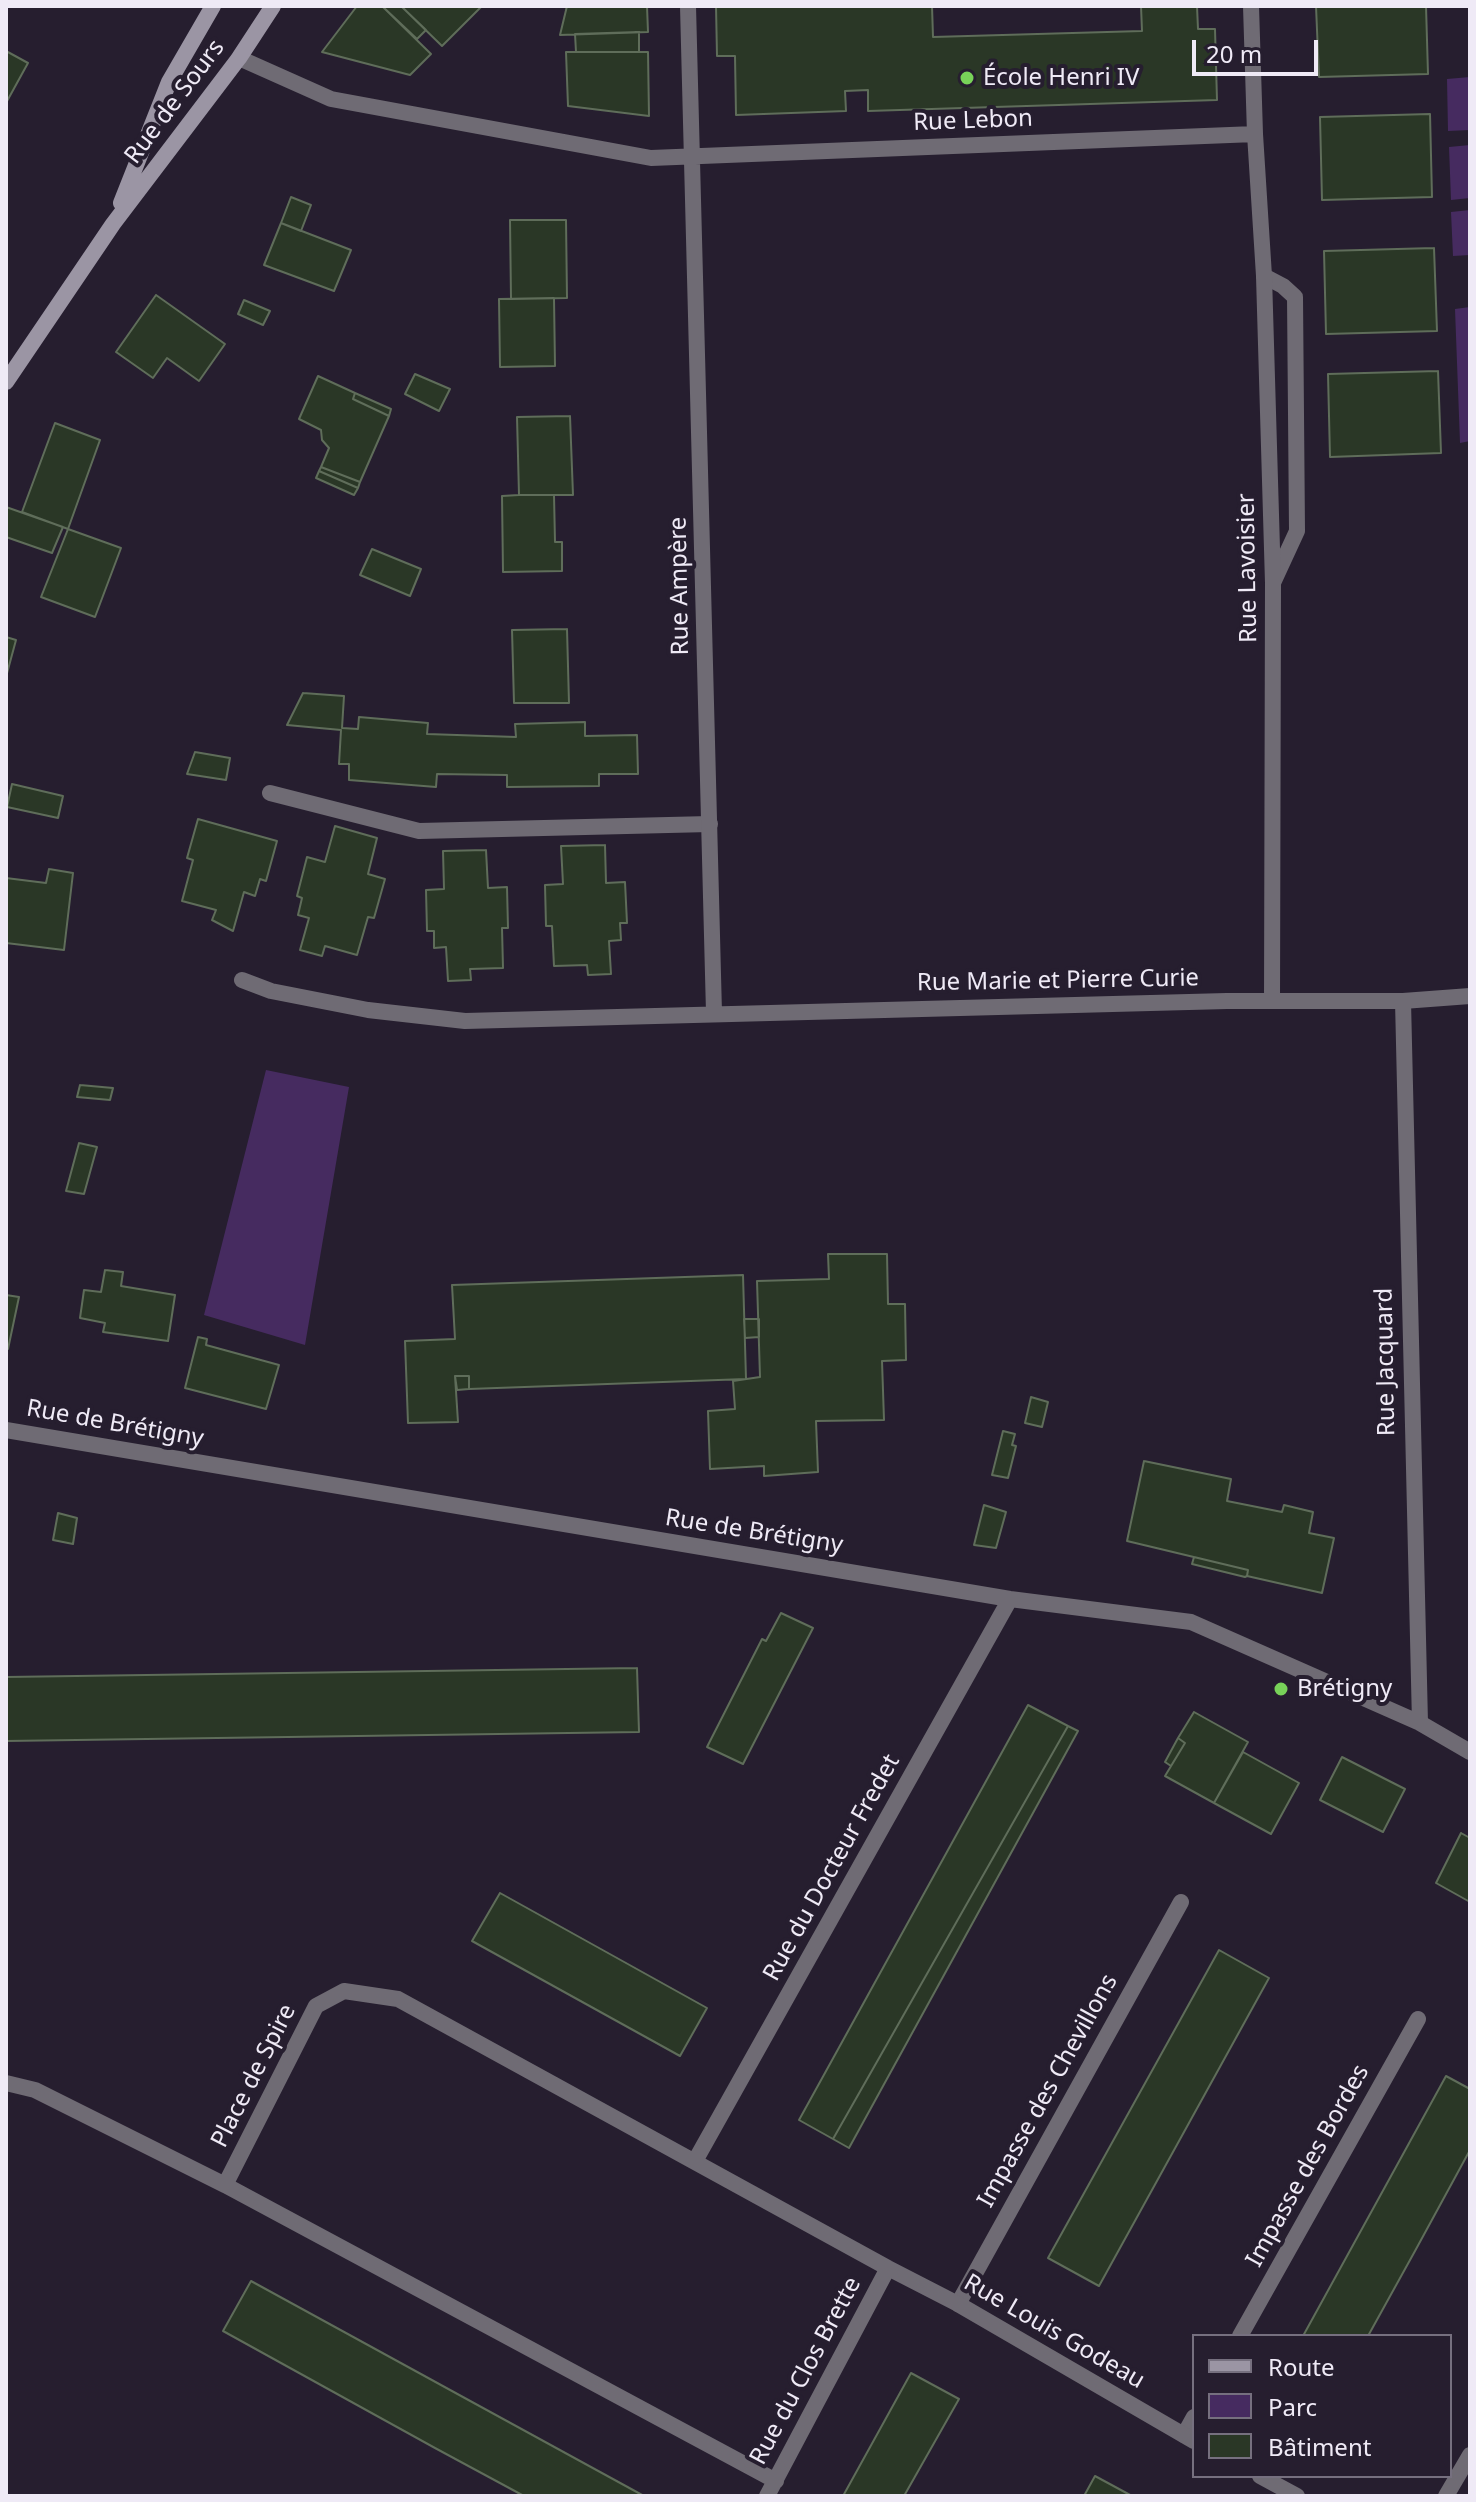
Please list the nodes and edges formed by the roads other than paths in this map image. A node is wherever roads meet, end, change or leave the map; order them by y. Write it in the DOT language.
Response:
graph roads {
  1 [pos="213,6"];
  2 [pos="273,6"];
  3 [pos="688,6"];
  4 [pos="1251,6"];
  5 [pos="239,58"];
  6 [pos="1255,134"];
  7 [pos="693,158"];
  8 [pos="113,224"];
  9 [pos="1264,276"];
  10 [pos="6,382"];
  11 [pos="1273,583"];
  12 [pos="270,793"];
  13 [pos="710,824"];
  14 [pos="242,980"];
  15 [pos="1470,996"];
  16 [pos="1272,1001"];
  17 [pos="1403,1001"];
  18 [pos="714,1013"];
  19 [pos="6,1430"];
  20 [pos="1010,1599"];
  21 [pos="1420,1723"];
  22 [pos="1470,1752"];
  23 [pos="1181,1902"];
  24 [pos="1418,2019"];
  25 [pos="6,2083"];
  26 [pos="695,2161"];
  27 [pos="225,2185"];
  28 [pos="888,2268"];
  29 [pos="958,2304"];
  30 [pos="1241,2334"];
  31 [pos="1189,2438"];
  32 [pos="1470,2455"];
  33 [pos="1264,2478"];
  34 [pos="772,2488"];
  35 [pos="1297,2496"];
  36 [pos="1446,2496"];
  1 -- 8 [label="main road, Rue de Sours"];
  2 -- 5 [label="main road, Rue de Sours"];
  3 -- 7 [label="street, Rue Ampère"];
  4 -- 6 [label="street, Rue Lavoisier"];
  5 -- 7 [label="street, Rue Lebon"];
  5 -- 8 [label="main road, Rue de Sours"];
  6 -- 7 [label="street, Rue Lebon"];
  6 -- 9 [label="street, Rue Lavoisier"];
  7 -- 13 [label="street, Rue Ampère"];
  8 -- 10 [label="main road, Rue de Sours"];
  9 -- 11 [label="street, Rue Lavoisier"];
  9 -- 11 [label="street"];
  11 -- 16 [label="street, Rue Lavoisier"];
  12 -- 13 [label="street"];
  13 -- 18 [label="street, Rue Ampère"];
  14 -- 18 [label="street, Rue Marie et Pierre Curie"];
  15 -- 17 [label="street, Rue Marie et Pierre Curie"];
  16 -- 17 [label="street, Rue Marie et Pierre Curie"];
  16 -- 18 [label="street, Rue Marie et Pierre Curie"];
  17 -- 21 [label="street, Rue Jacquard"];
  19 -- 20 [label="street, Rue de Brétigny"];
  20 -- 21 [label="street, Rue de Brétigny"];
  20 -- 26 [label="street, Rue du Docteur Fredet"];
  21 -- 22 [label="street, Rue de Brétigny"];
  23 -- 29 [label="street, Impasse des Chevillons"];
  24 -- 30 [label="street, Impasse des Bordes"];
  25 -- 27 [label="street"];
  26 -- 27 [label="street, Place de Spire"];
  26 -- 28 [label="street, Place de Spire"];
  27 -- 34 [label="street, Place de Spire"];
  28 -- 29 [label="street, Rue Louis Godeau"];
  28 -- 34 [label="street, Rue du Clos Brette"];
  29 -- 31 [label="street, Rue Louis Godeau"];
  32 -- 36 [label="street"];
  33 -- 35 [label="street"];
}
